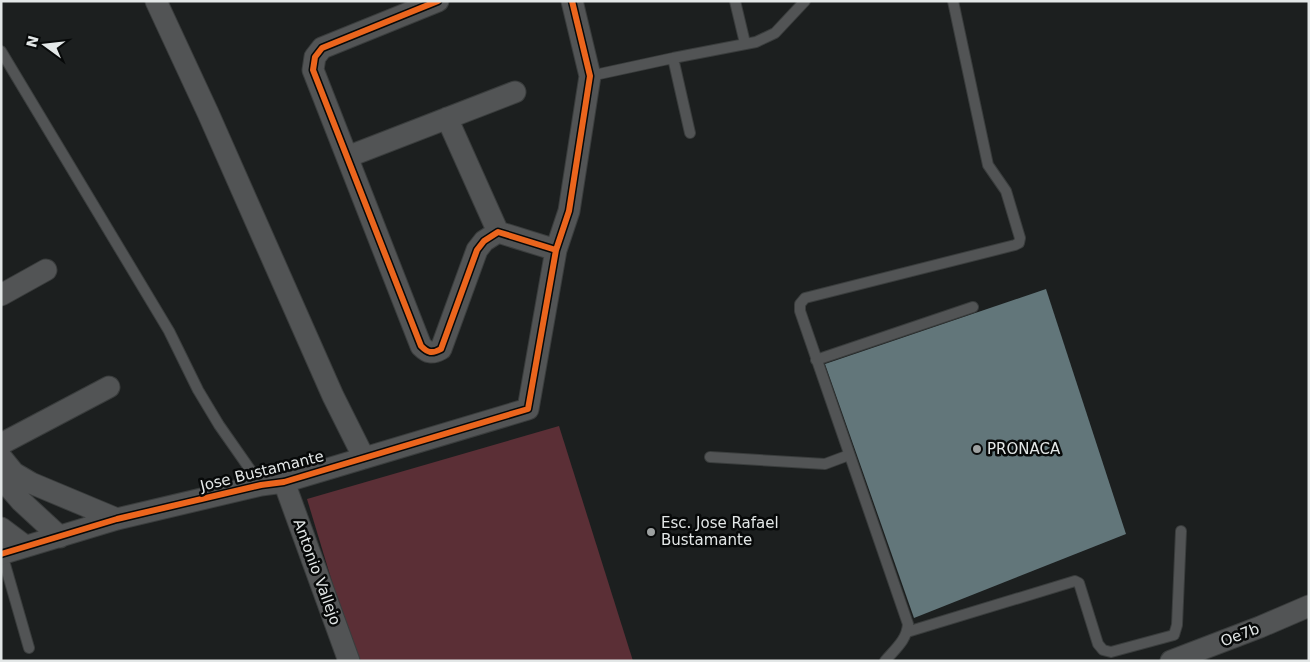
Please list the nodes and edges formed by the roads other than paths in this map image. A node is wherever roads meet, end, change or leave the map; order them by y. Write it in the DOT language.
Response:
graph roads {
  1 [pos="156,1"];
  2 [pos="438,1"];
  3 [pos="572,1"];
  4 [pos="735,1"];
  5 [pos="805,1"];
  6 [pos="953,1"];
  7 [pos="745,44"];
  8 [pos="1,51"];
  9 [pos="673,58"];
  10 [pos="590,76"];
  11 [pos="515,92"];
  12 [pos="447,118"];
  13 [pos="690,133"];
  14 [pos="346,157"];
  15 [pos="498,232"];
  16 [pos="556,250"];
  17 [pos="46,270"];
  18 [pos="1,295"];
  19 [pos="973,307"];
  20 [pos="816,360"];
  21 [pos="109,387"];
  22 [pos="1,444"];
  23 [pos="849,455"];
  24 [pos="1,457"];
  25 [pos="710,457"];
  26 [pos="364,458"];
  27 [pos="1,478"];
  28 [pos="284,482"];
  29 [pos="261,485"];
  30 [pos="118,519"];
  31 [pos="1,528"];
  32 [pos="1181,531"];
  33 [pos="60,537"];
  34 [pos="25,546"];
  35 [pos="1,554"];
  36 [pos="1309,606"];
  37 [pos="907,632"];
  38 [pos="29,648"];
  39 [pos="349,661"];
  40 [pos="885,661"];
  41 [pos="1171,661"];
  1 -- 26 [label="street"];
  2 -- 14 [label="street"];
  3 -- 10 [label="street"];
  4 -- 7 [label="lane"];
  5 -- 7 [label="lane"];
  6 -- 20 [label="lane"];
  7 -- 9 [label="lane"];
  8 -- 29 [label="lane"];
  9 -- 10 [label="lane"];
  9 -- 13 [label="lane"];
  10 -- 16 [label="street"];
  11 -- 12 [label="street"];
  12 -- 14 [label="street"];
  12 -- 15 [label="street"];
  14 -- 15 [label="street"];
  15 -- 16 [label="street"];
  16 -- 26 [label="street, Jose Bustamante"];
  17 -- 18 [label="street"];
  19 -- 20 [label="lane"];
  20 -- 23 [label="lane"];
  21 -- 22 [label="street"];
  23 -- 25 [label="lane"];
  23 -- 37 [label="lane"];
  24 -- 30 [label="street"];
  26 -- 28 [label="street, Jose Bustamante"];
  27 -- 33 [label="street"];
  28 -- 29 [label="street, Jose Bustamante"];
  28 -- 39 [label="street, Antonio Vallejo"];
  29 -- 30 [label="street, Jose Bustamante"];
  30 -- 33 [label="street, Jose Bustamante"];
  31 -- 34 [label="street"];
  32 -- 37 [label="lane"];
  33 -- 34 [label="street, Jose Bustamante"];
  34 -- 35 [label="street, Jose Bustamante"];
  35 -- 38 [label="lane"];
  36 -- 41 [label="street, Oe7b"];
  37 -- 40 [label="lane"];
}
